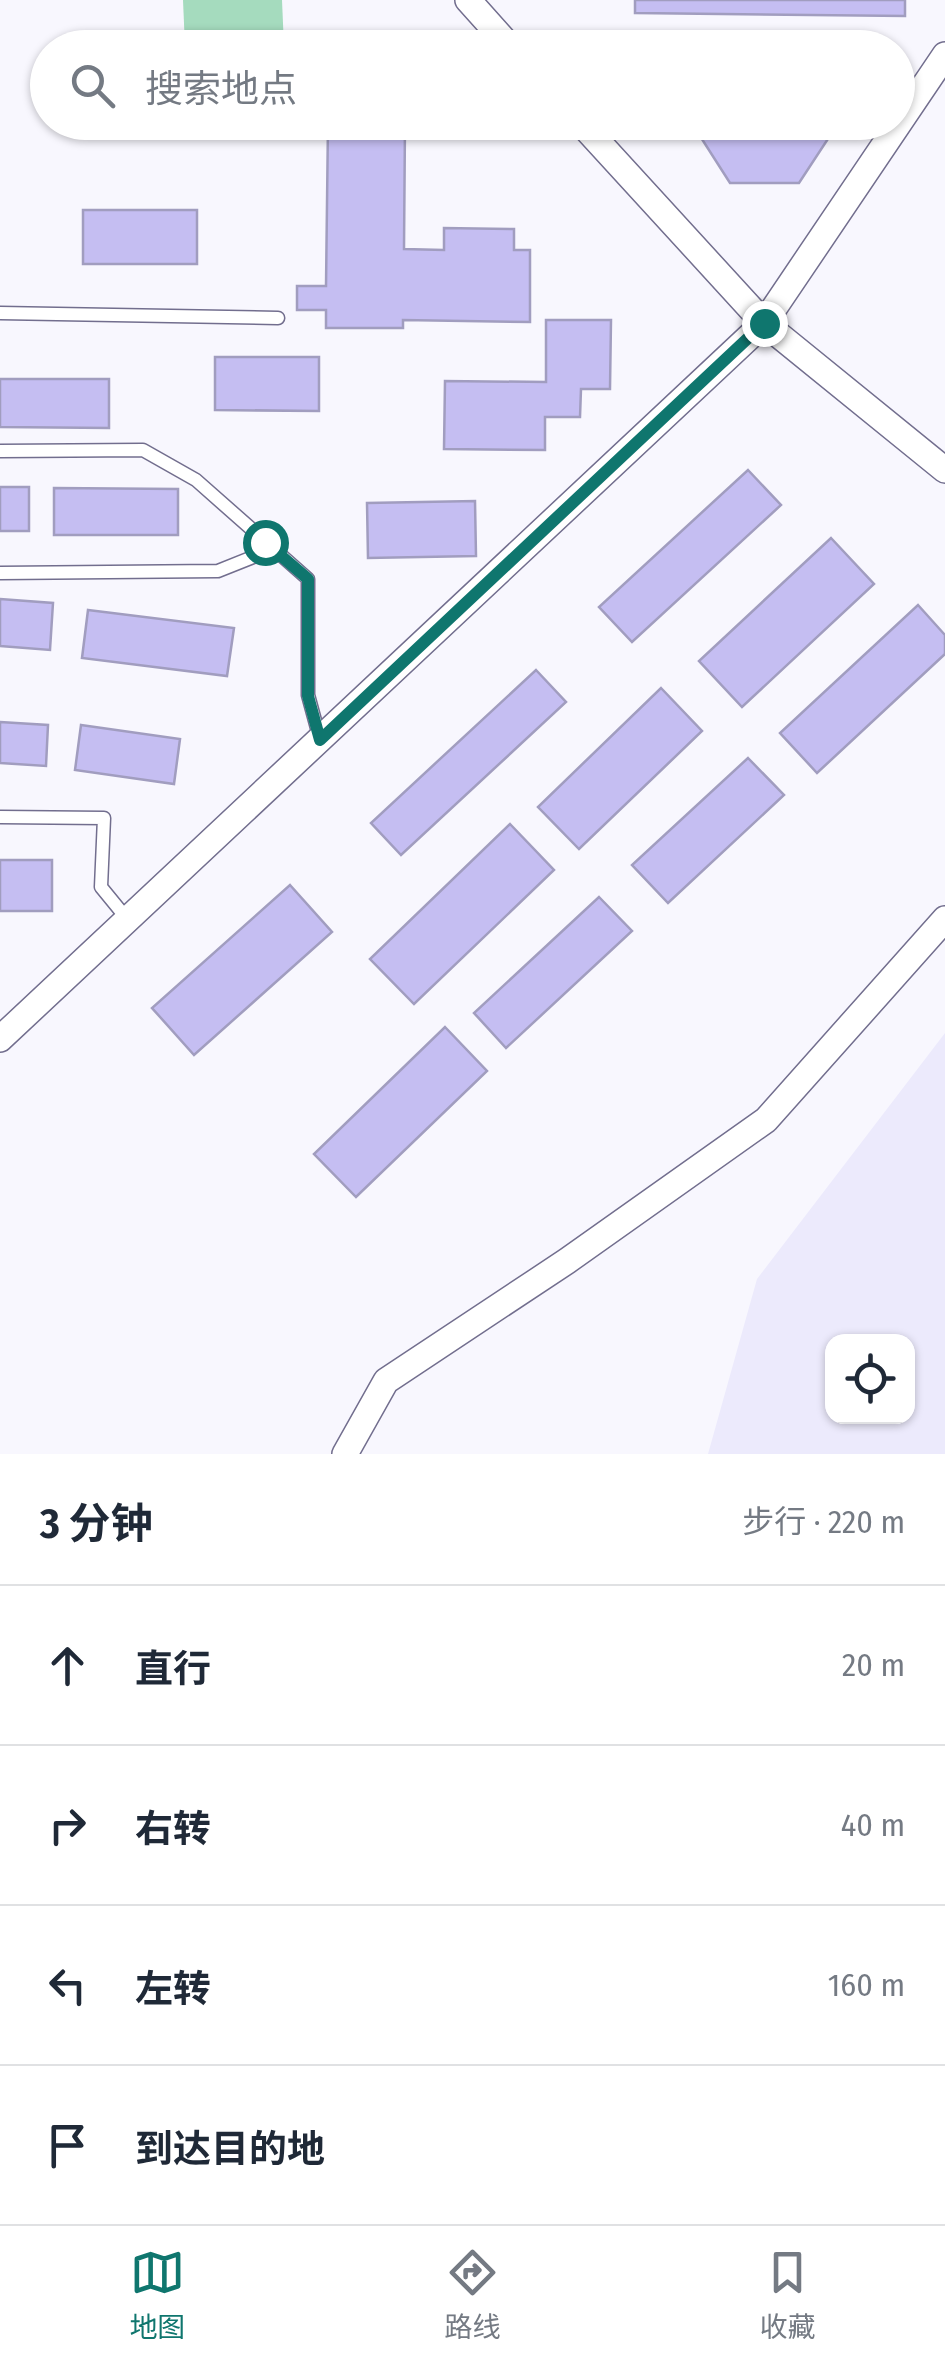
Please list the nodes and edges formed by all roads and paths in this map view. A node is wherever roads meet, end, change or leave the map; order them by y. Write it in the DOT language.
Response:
graph roads {
  1 [pos="468,0"];
  2 [pos="496,30"];
  3 [pos="945,55"];
  4 [pos="915,99"];
  5 [pos="596,140"];
  6 [pos="888,140"];
  7 [pos="0,314"];
  8 [pos="278,318"];
  9 [pos="764,323"];
  10 [pos="0,451"];
  11 [pos="945,470"];
  12 [pos="273,550"];
  13 [pos="0,573"];
  14 [pos="320,740"];
  15 [pos="0,817"];
  16 [pos="945,918"];
  17 [pos="128,920"];
  18 [pos="0,1039"];
  19 [pos="345,1454"];
  1 -- 2 [label="street"];
  3 -- 4 [label="street"];
  5 -- 9 [label="street"];
  6 -- 9 [label="street"];
  7 -- 8 [label="lane"];
  9 -- 11 [label="street"];
  9 -- 14 [label="street"];
  10 -- 12 [label="lane"];
  12 -- 13 [label="lane"];
  12 -- 14 [label="lane"];
  14 -- 17 [label="street"];
  15 -- 17 [label="lane"];
  16 -- 19 [label="street"];
  17 -- 18 [label="street"];
}
